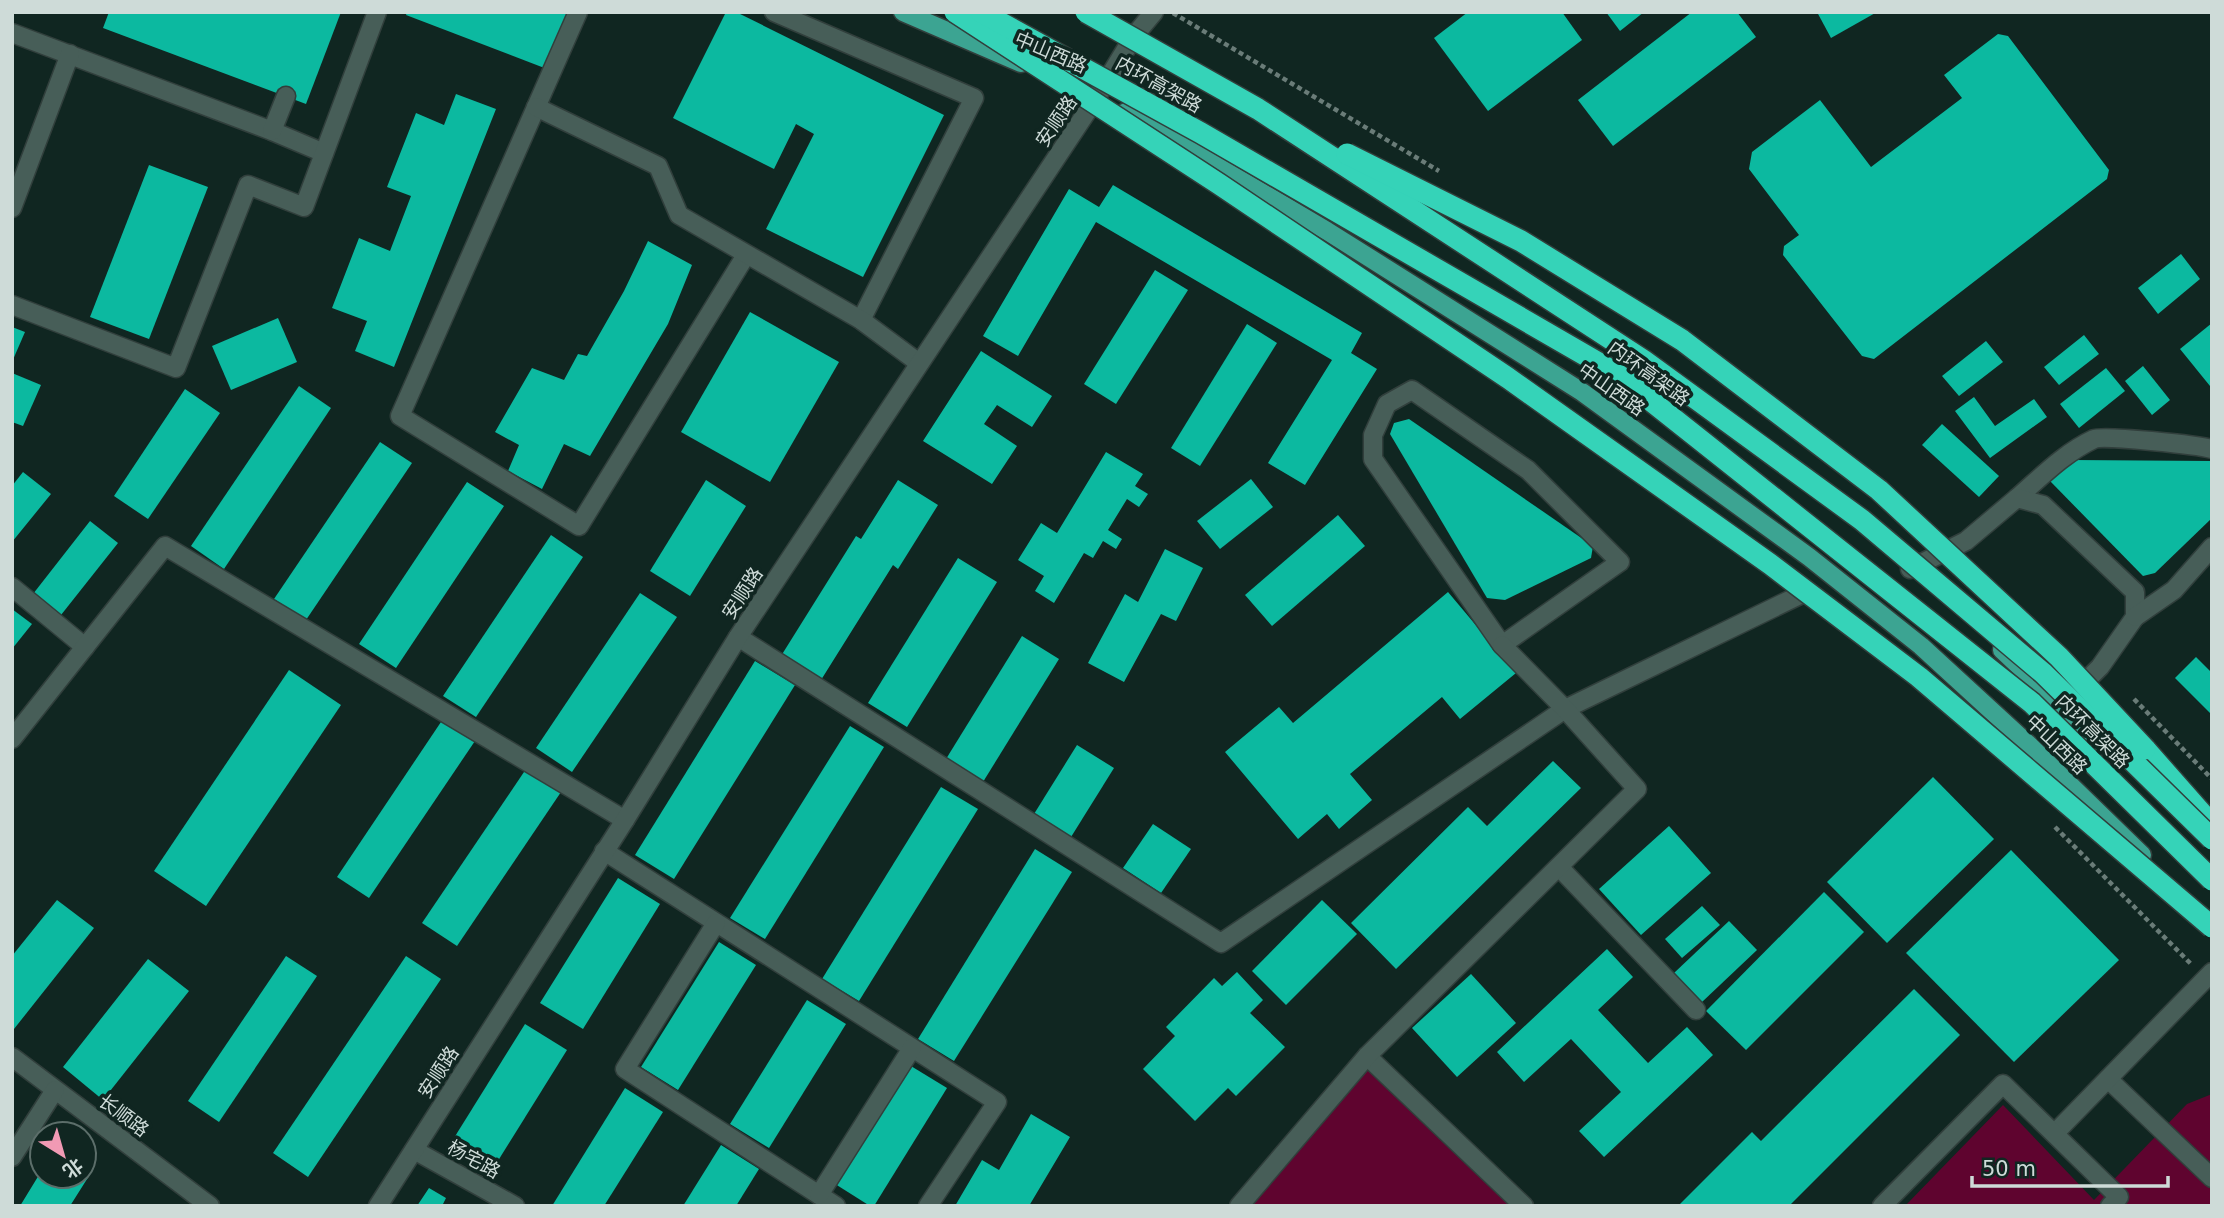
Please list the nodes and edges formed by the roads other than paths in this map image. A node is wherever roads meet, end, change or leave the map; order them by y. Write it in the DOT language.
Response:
graph roads {
  1 [pos="377,12"];
  2 [pos="578,12"];
  3 [pos="774,12"];
  4 [pos="903,12"];
  5 [pos="955,12"];
  6 [pos="981,12"];
  7 [pos="1086,12"];
  8 [pos="1101,12"];
  9 [pos="1154,12"];
  10 [pos="12,33"];
  11 [pos="1134,36"];
  12 [pos="70,54"];
  13 [pos="1098,95"];
  14 [pos="286,96"];
  15 [pos="536,107"];
  16 [pos="1258,109"];
  17 [pos="272,131"];
  18 [pos="324,153"];
  19 [pos="12,208"];
  20 [pos="746,255"];
  21 [pos="12,305"];
  22 [pos="861,320"];
  23 [pos="919,363"];
  24 [pos="2211,448"];
  25 [pos="2017,498"];
  26 [pos="2212,547"];
  27 [pos="1910,569"];
  28 [pos="12,587"];
  29 [pos="1806,592"];
  30 [pos="2135,617"];
  31 [pos="738,637"];
  32 [pos="1502,645"];
  33 [pos="85,647"];
  34 [pos="2043,673"];
  35 [pos="2061,706"];
  36 [pos="1565,709"];
  37 [pos="12,739"];
  38 [pos="625,820"];
  39 [pos="2212,820"];
  40 [pos="2212,825"];
  41 [pos="2212,839"];
  42 [pos="2212,846"];
  43 [pos="604,851"];
  44 [pos="1559,867"];
  45 [pos="2212,880"];
  46 [pos="716,923"];
  47 [pos="2212,925"];
  48 [pos="2208,975"];
  49 [pos="1696,1010"];
  50 [pos="912,1048"];
  51 [pos="1367,1056"];
  52 [pos="12,1057"];
  53 [pos="2108,1079"];
  54 [pos="55,1090"];
  55 [pos="2054,1133"];
  56 [pos="414,1150"];
  57 [pos="12,1157"];
  58 [pos="2212,1178"];
  59 [pos="818,1195"];
  60 [pos="210,1206"];
  61 [pos="378,1206"];
  62 [pos="514,1206"];
  63 [pos="836,1206"];
  64 [pos="928,1206"];
  65 [pos="1239,1206"];
  66 [pos="1524,1206"];
  67 [pos="1882,1206"];
  68 [pos="2110,1206"];
  1 -- 18 [label="street"];
  2 -- 15 [label="street"];
  3 -- 22 [label="street"];
  4 -- 13 [label="main road, 中山西路"];
  5 -- 29 [label="highway, bridge"];
  6 -- 45 [label="highway, 内环高架路, bridge"];
  7 -- 16 [label="highway, 内环高架路, bridge"];
  8 -- 11 [label="main road, 中山西路"];
  9 -- 11 [label="street, 安顺路"];
  10 -- 12 [label="street"];
  11 -- 13 [label="street, 安顺路"];
  11 -- 27 [label="main road, 中山西路"];
  12 -- 17 [label="street"];
  12 -- 19 [label="street"];
  13 -- 23 [label="street, 安顺路"];
  13 -- 47 [label="main road, 中山西路"];
  14 -- 17 [label="street"];
  15 -- 20 [label="street"];
  15 -- 20 [label="street"];
  16 -- 34 [label="highway, 内环高架路, bridge"];
  16 -- 40 [label="highway, bridge"];
  17 -- 18 [label="street"];
  18 -- 21 [label="street"];
  20 -- 22 [label="street"];
  22 -- 23 [label="street"];
  23 -- 31 [label="street, 安顺路"];
  24 -- 25 [label="street"];
  25 -- 27 [label="street"];
  25 -- 30 [label="street"];
  26 -- 30 [label="street"];
  27 -- 35 [label="main road, 中山西路"];
  28 -- 33 [label="street"];
  29 -- 36 [label="street"];
  29 -- 47 [label="highway, bridge"];
  30 -- 35 [label="street"];
  31 -- 36 [label="street"];
  31 -- 38 [label="street, 安顺路"];
  32 -- 32 [label="street"];
  32 -- 36 [label="street"];
  33 -- 37 [label="street"];
  33 -- 38 [label="street"];
  34 -- 39 [label="highway, bridge"];
  34 -- 41 [label="highway, 内环高架路, bridge"];
  35 -- 42 [label="main road, 中山西路"];
  36 -- 44 [label="street"];
  38 -- 43 [label="street, 安顺路"];
  43 -- 46 [label="street"];
  43 -- 56 [label="street, 安顺路"];
  44 -- 49 [label="street"];
  44 -- 51 [label="street"];
  46 -- 50 [label="street"];
  46 -- 59 [label="street"];
  48 -- 53 [label="street"];
  50 -- 59 [label="street"];
  50 -- 64 [label="street"];
  51 -- 65 [label="street"];
  51 -- 66 [label="street"];
  52 -- 54 [label="street, 长顺路"];
  53 -- 55 [label="street"];
  53 -- 58 [label="street"];
  54 -- 57 [label="street"];
  54 -- 60 [label="street, 长顺路"];
  55 -- 67 [label="street"];
  55 -- 68 [label="street"];
  56 -- 61 [label="street, 安顺路"];
  56 -- 62 [label="street, 杨宅路"];
  59 -- 63 [label="street"];
}
